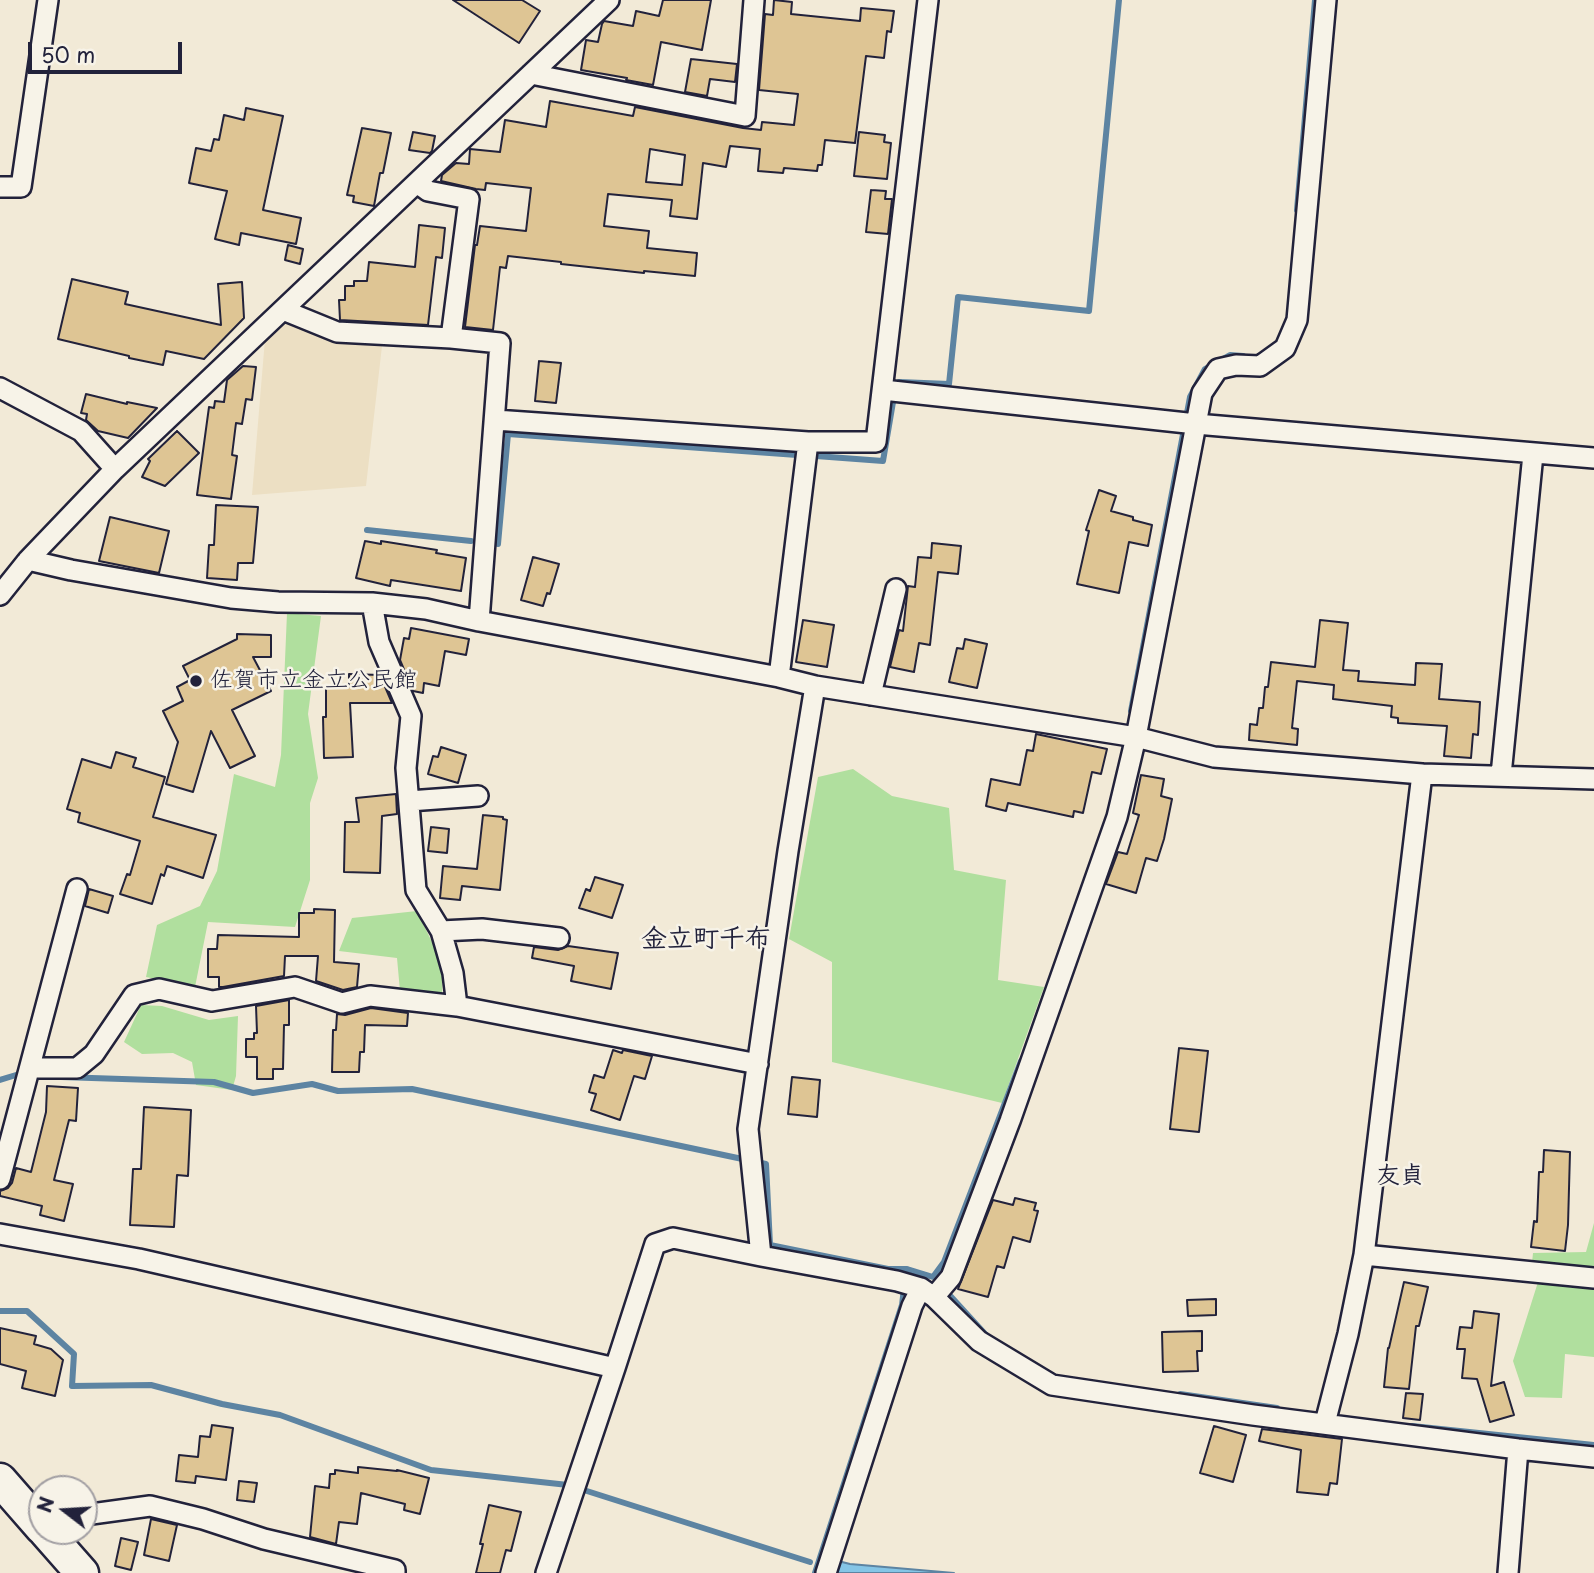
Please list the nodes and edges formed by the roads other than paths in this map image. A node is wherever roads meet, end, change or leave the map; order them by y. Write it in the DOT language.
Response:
graph roads {
  1 [pos="48,0"];
  2 [pos="609,0"];
  3 [pos="754,0"];
  4 [pos="928,0"];
  5 [pos="1326,0"];
  6 [pos="531,74"];
  7 [pos="417,183"];
  8 [pos="0,187"];
  9 [pos="283,310"];
  10 [pos="451,338"];
  11 [pos="0,388"];
  12 [pos="883,390"];
  13 [pos="495,419"];
  14 [pos="1196,424"];
  15 [pos="808,442"];
  16 [pos="1533,454"];
  17 [pos="1594,458"];
  18 [pos="115,469"];
  19 [pos="28,560"];
  20 [pos="896,589"];
  21 [pos="0,595"];
  22 [pos="372,603"];
  23 [pos="479,621"];
  24 [pos="779,677"];
  25 [pos="816,686"];
  26 [pos="871,695"];
  27 [pos="1136,737"];
  28 [pos="1422,774"];
  29 [pos="1501,775"];
  30 [pos="1594,779"];
  31 [pos="478,796"];
  32 [pos="410,801"];
  33 [pos="77,889"];
  34 [pos="441,931"];
  35 [pos="559,938"];
  36 [pos="457,1006"];
  37 [pos="758,1064"];
  38 [pos="28,1077"];
  39 [pos="0,1179"];
  40 [pos="0,1234"];
  41 [pos="1364,1255"];
  42 [pos="761,1256"];
  43 [pos="1594,1278"];
  44 [pos="927,1292"];
  45 [pos="615,1368"];
  46 [pos="1328,1416"];
  47 [pos="1518,1449"];
  48 [pos="1594,1457"];
  49 [pos="0,1480"];
  50 [pos="28,1511"];
  51 [pos="98,1513"];
  52 [pos="58,1545"];
  53 [pos="82,1573"];
  54 [pos="395,1573"];
  55 [pos="546,1573"];
  56 [pos="826,1573"];
  57 [pos="1508,1573"];
  1 -- 8 [label="street"];
  2 -- 6 [label="street"];
  3 -- 6 [label="street"];
  4 -- 12 [label="street"];
  5 -- 14 [label="street"];
  6 -- 7 [label="street"];
  7 -- 9 [label="street"];
  7 -- 10 [label="street"];
  9 -- 10 [label="street"];
  9 -- 18 [label="street"];
  10 -- 13 [label="street"];
  11 -- 18 [label="street"];
  12 -- 14 [label="street"];
  12 -- 15 [label="street"];
  13 -- 15 [label="street"];
  13 -- 23 [label="street"];
  14 -- 16 [label="street"];
  14 -- 27 [label="street"];
  15 -- 24 [label="street"];
  16 -- 17 [label="street"];
  16 -- 29 [label="street"];
  18 -- 19 [label="street"];
  19 -- 21 [label="street"];
  19 -- 22 [label="street"];
  20 -- 26 [label="street"];
  22 -- 23 [label="street"];
  22 -- 32 [label="street"];
  23 -- 24 [label="street"];
  24 -- 25 [label="street"];
  25 -- 26 [label="street"];
  25 -- 37 [label="street"];
  26 -- 27 [label="street"];
  27 -- 28 [label="street"];
  27 -- 44 [label="street"];
  28 -- 29 [label="street"];
  28 -- 41 [label="street"];
  29 -- 30 [label="street"];
  31 -- 32 [label="street"];
  32 -- 34 [label="street"];
  33 -- 38 [label="street"];
  34 -- 35 [label="street"];
  34 -- 36 [label="street"];
  36 -- 37 [label="street"];
  36 -- 38 [label="street"];
  37 -- 42 [label="street"];
  38 -- 39 [label="street"];
  40 -- 45 [label="street"];
  41 -- 43 [label="street"];
  41 -- 46 [label="street"];
  42 -- 44 [label="street"];
  42 -- 45 [label="street"];
  44 -- 46 [label="street"];
  44 -- 56 [label="street"];
  45 -- 55 [label="street"];
  46 -- 47 [label="street"];
  47 -- 48 [label="street"];
  47 -- 57 [label="street"];
  49 -- 50 [label="main road"];
  51 -- 54 [label="street"];
  52 -- 53 [label="main road"];
}
